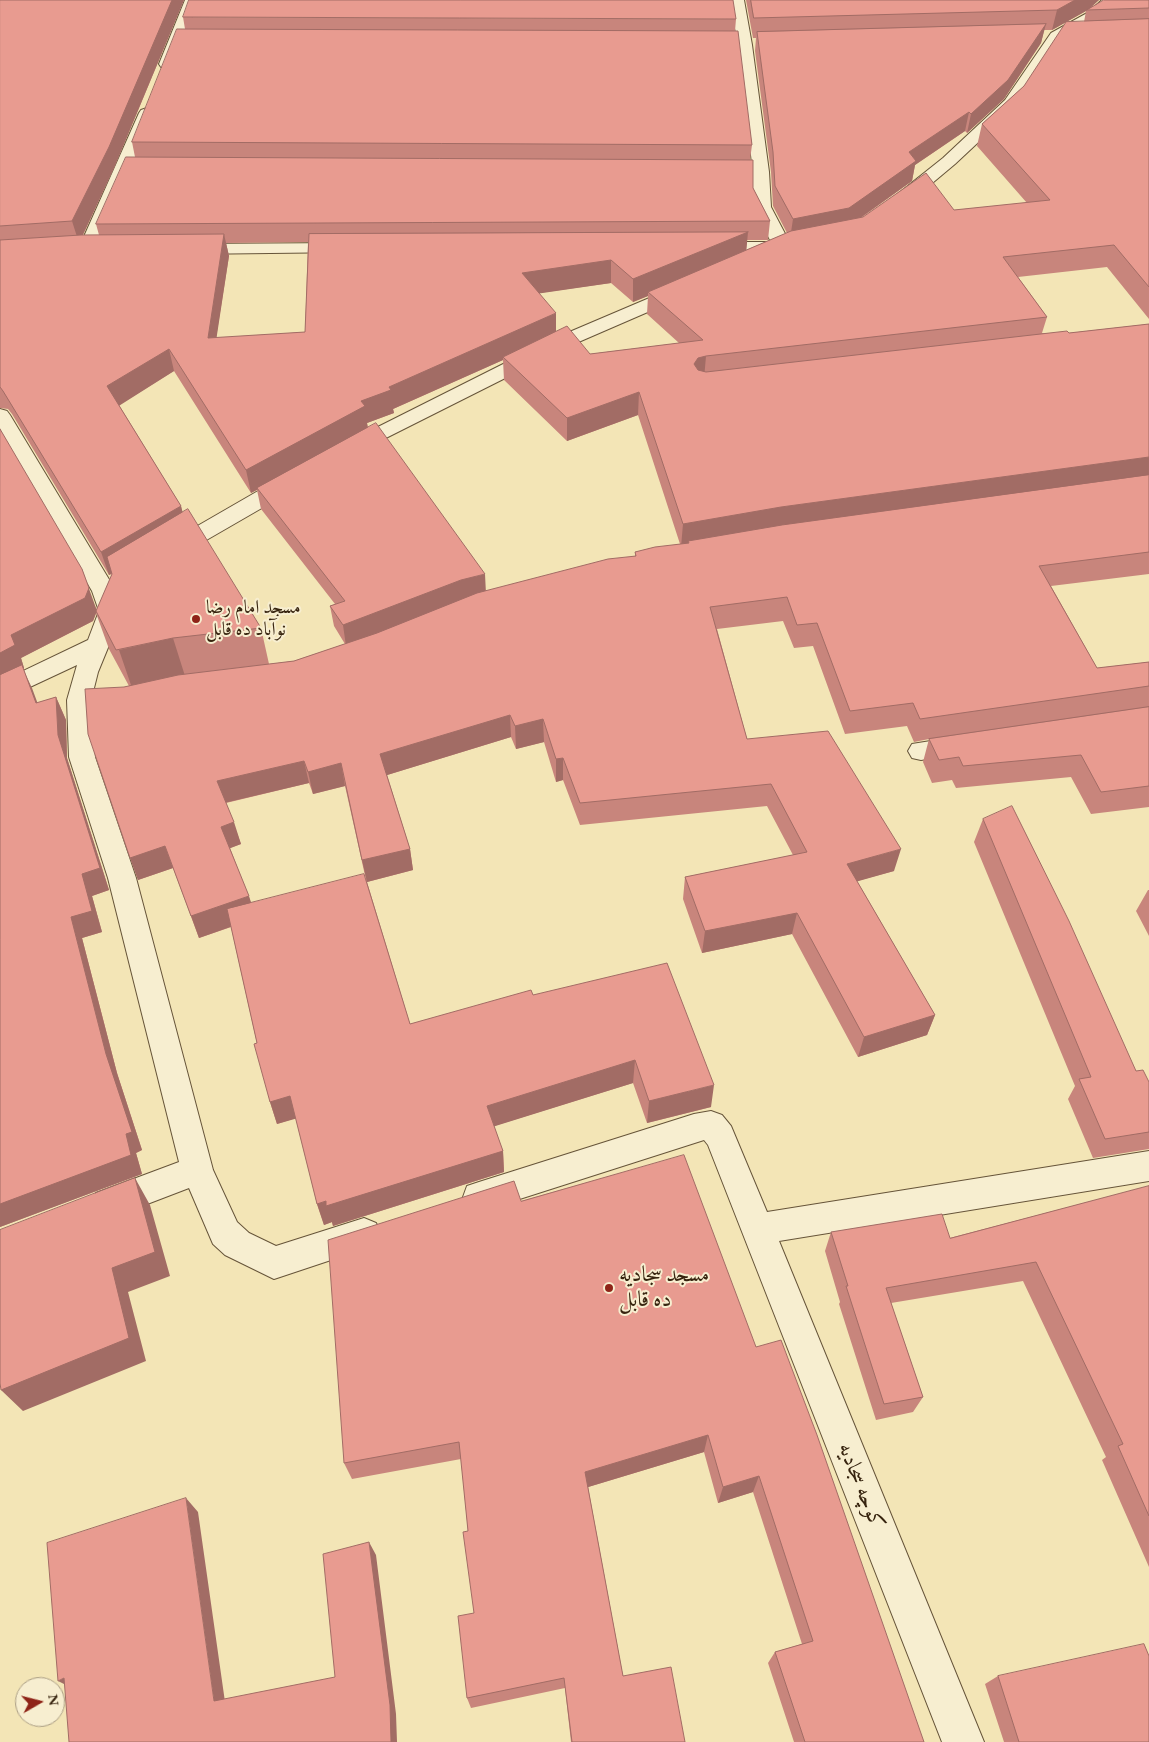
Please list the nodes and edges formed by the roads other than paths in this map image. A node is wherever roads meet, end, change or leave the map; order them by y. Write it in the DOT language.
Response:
graph roads {
  1 [pos="192,0"];
  2 [pos="737,0"];
  3 [pos="1110,0"];
  4 [pos="1084,35"];
  5 [pos="1037,36"];
  6 [pos="1056,36"];
  7 [pos="175,43"];
  8 [pos="194,44"];
  9 [pos="160,79"];
  10 [pos="153,97"];
  11 [pos="124,169"];
  12 [pos="144,169"];
  13 [pos="741,172"];
  14 [pos="760,172"];
  15 [pos="882,214"];
  16 [pos="803,243"];
  17 [pos="694,247"];
  18 [pos="784,247"];
  19 [pos="365,248"];
  20 [pos="176,249"];
  21 [pos="87,250"];
  22 [pos="107,250"];
  23 [pos="68,252"];
  24 [pos="739,266"];
  25 [pos="694,285"];
  26 [pos="1,419"];
  27 [pos="333,458"];
  28 [pos="308,472"];
  29 [pos="155,561"];
  30 [pos="96,646"];
  31 [pos="0,692"];
  32 [pos="987,741"];
  33 [pos="921,751"];
  34 [pos="1149,1166"];
  35 [pos="198,1170"];
  36 [pos="451,1206"];
  37 [pos="81,1214"];
  38 [pos="395,1224"];
  39 [pos="758,1229"];
  40 [pos="963,1742"];
  1 -- 7 [label="street"];
  2 -- 14 [label="street"];
  3 -- 6 [label="street"];
  4 -- 6 [label="street"];
  5 -- 6 [label="street"];
  6 -- 15 [label="street"];
  7 -- 8 [label="street"];
  7 -- 9 [label="street"];
  10 -- 11 [label="street"];
  11 -- 12 [label="street"];
  11 -- 21 [label="street"];
  13 -- 14 [label="street"];
  14 -- 18 [label="street"];
  16 -- 18 [label="street"];
  17 -- 18 [label="street"];
  18 -- 24 [label="street"];
  19 -- 20 [label="street"];
  21 -- 22 [label="street"];
  21 -- 23 [label="street"];
  25 -- 27 [label="street"];
  26 -- 30 [label="street"];
  28 -- 29 [label="street"];
  30 -- 31 [label="street"];
  30 -- 35 [label="street"];
  32 -- 33 [label="street"];
  34 -- 39 [label="street"];
  35 -- 37 [label="street"];
  35 -- 38 [label="street"];
  36 -- 39 [label="street, کوچه سجادیه"];
  39 -- 40 [label="street, کوچه سجادیه"];
}
